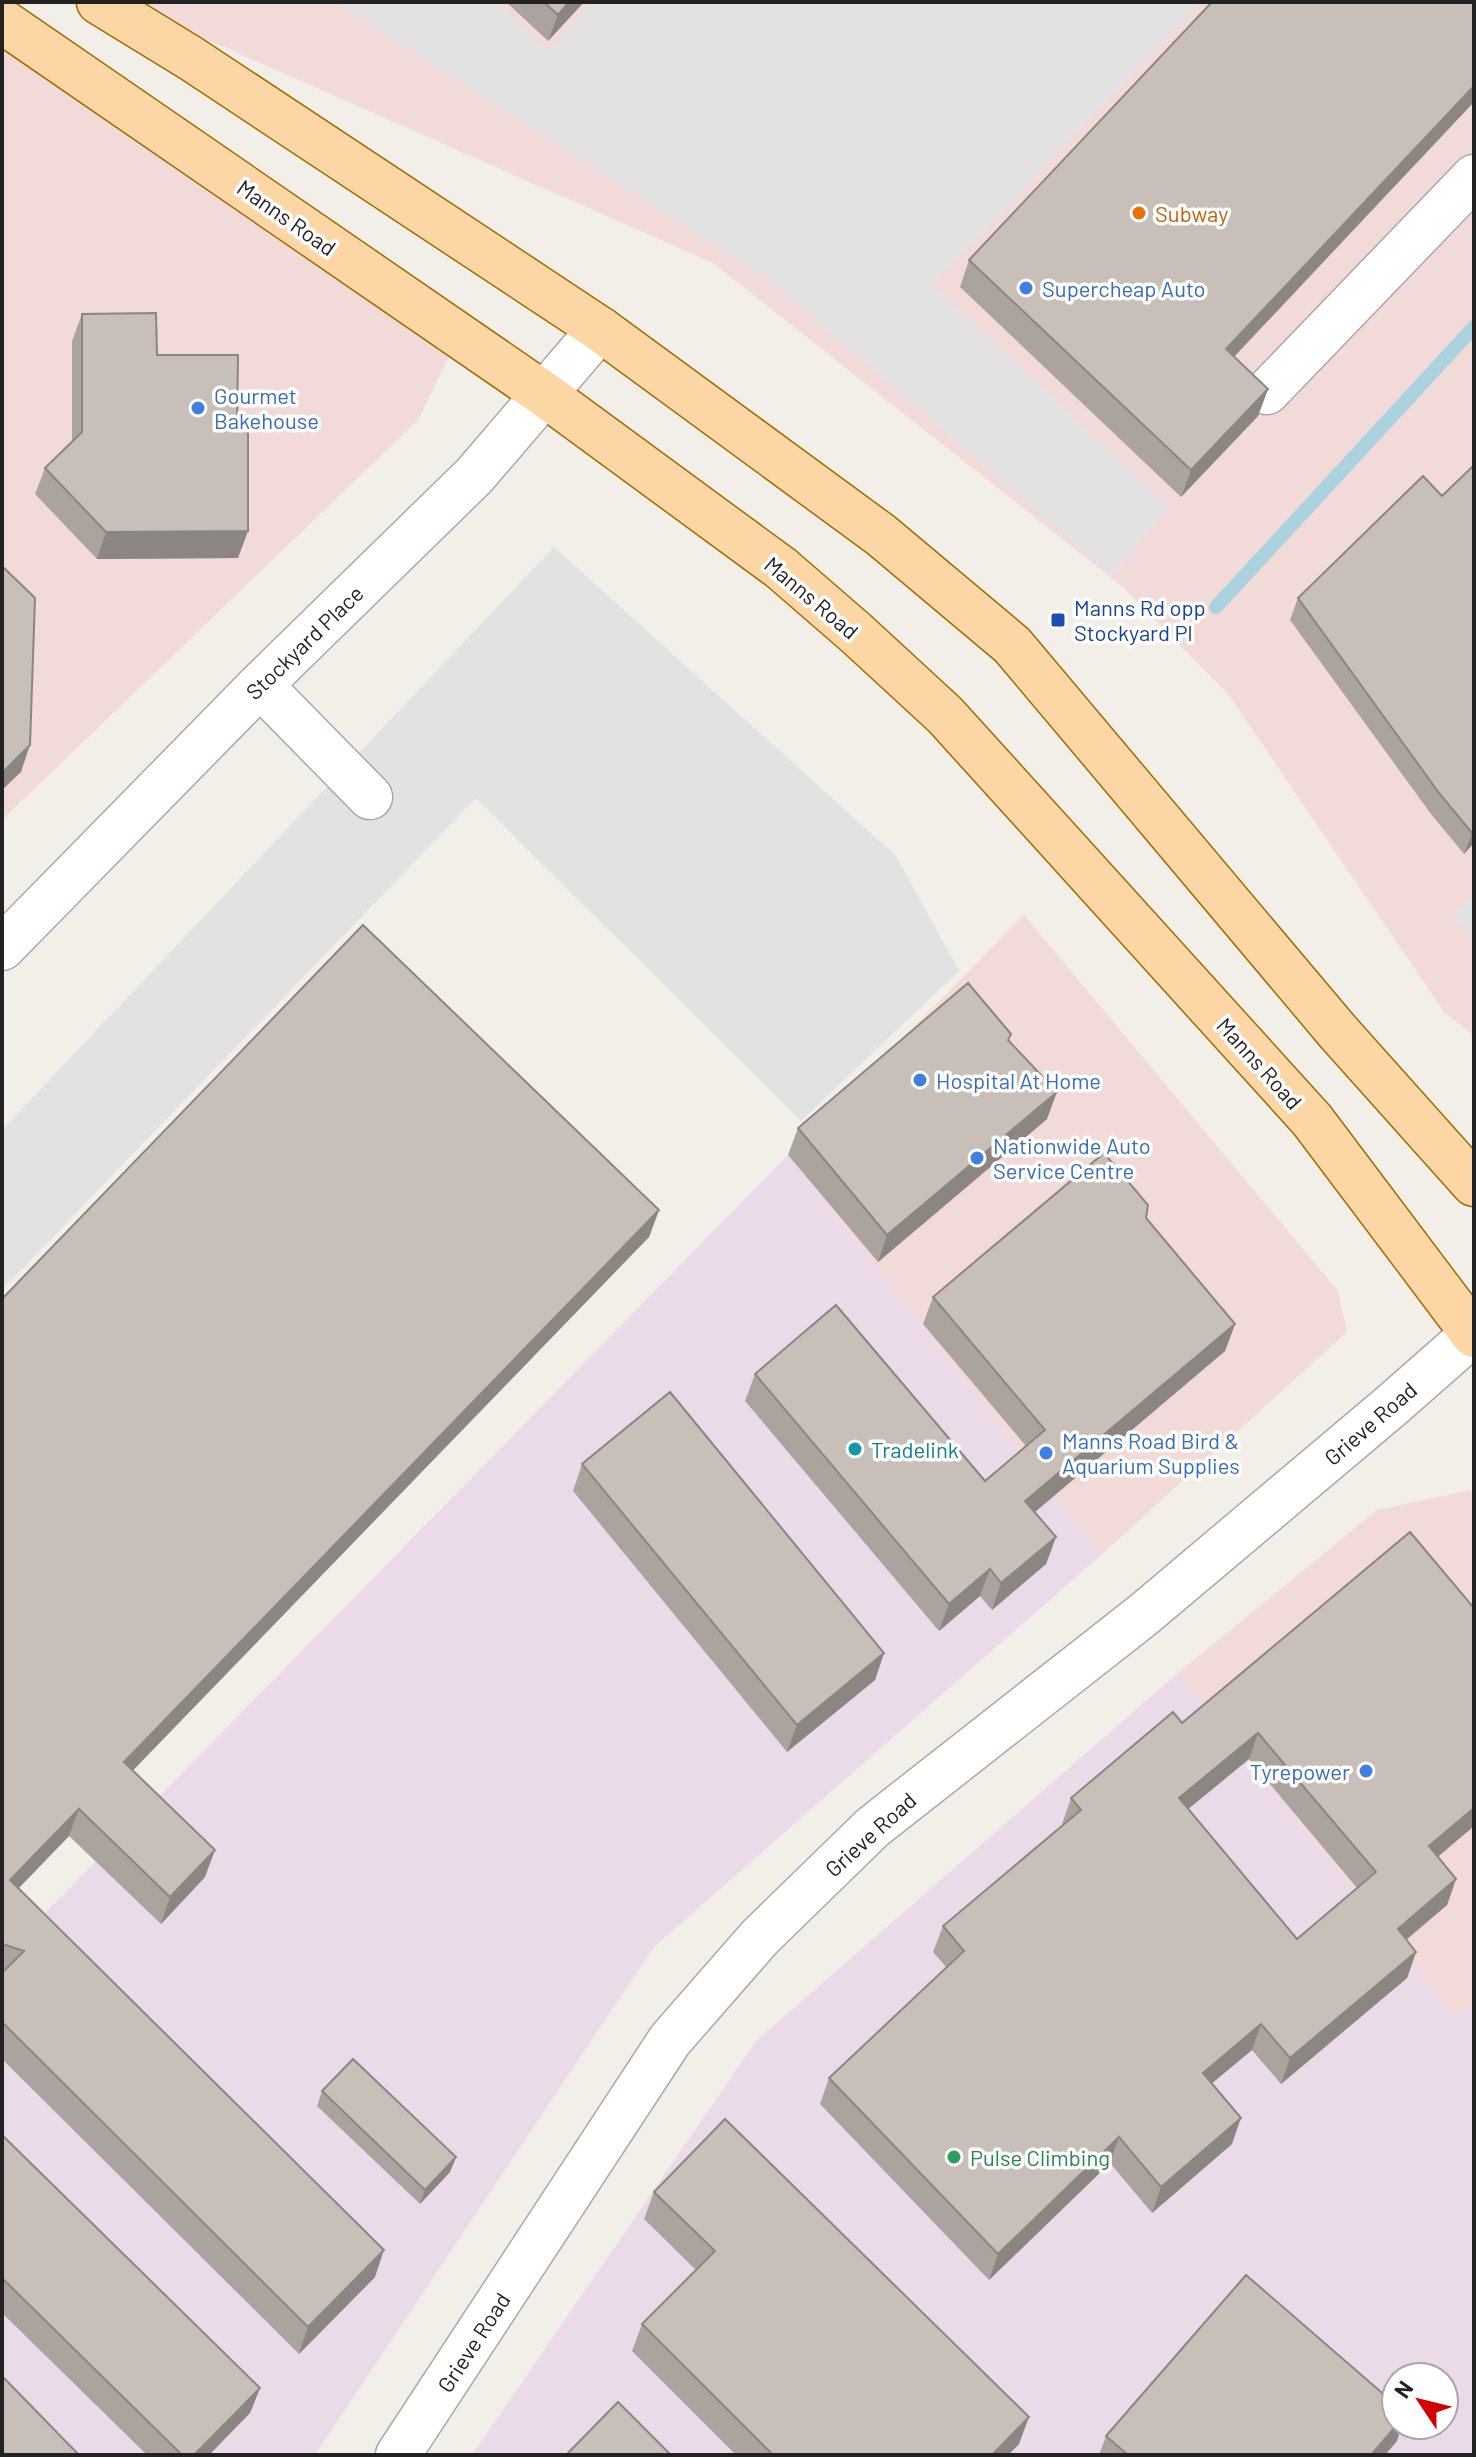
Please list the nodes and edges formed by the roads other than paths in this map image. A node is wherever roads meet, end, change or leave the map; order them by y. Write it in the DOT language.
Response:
graph roads {
  1 [pos="99,2"];
  2 [pos="2,21"];
  3 [pos="1474,177"];
  4 [pos="600,329"];
  5 [pos="1267,392"];
  6 [pos="544,394"];
  7 [pos="260,685"];
  8 [pos="370,797"];
  9 [pos="2,948"];
  10 [pos="1474,1184"];
  11 [pos="1474,1334"];
  12 [pos="398,2455"];
  1 -- 4 [label="main road"];
  2 -- 6 [label="main road, Manns Road"];
  3 -- 5 [label="street"];
  4 -- 6 [label="street, Stockyard Place"];
  4 -- 10 [label="main road"];
  6 -- 7 [label="street, Stockyard Place"];
  6 -- 11 [label="main road, Manns Road"];
  7 -- 8 [label="street"];
  7 -- 9 [label="street, Stockyard Place"];
  11 -- 12 [label="street, Grieve Road"];
}
